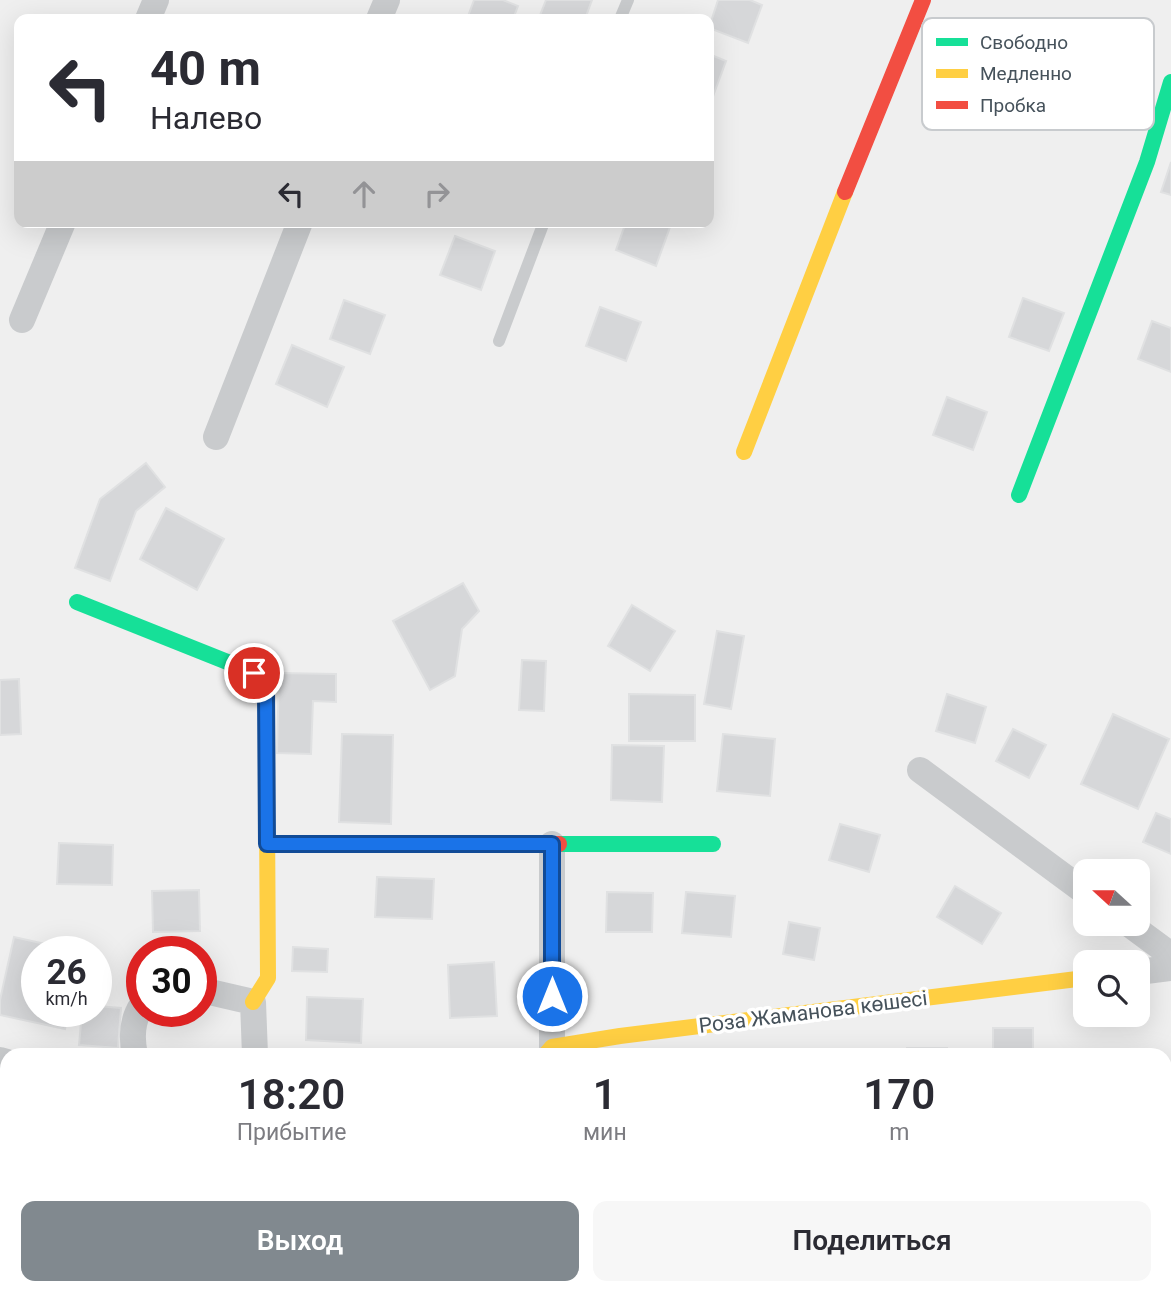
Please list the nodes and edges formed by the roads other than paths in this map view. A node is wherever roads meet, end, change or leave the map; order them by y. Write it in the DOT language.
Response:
graph roads {
  1 [pos="923,0"];
  2 [pos="1171,82"];
  3 [pos="60,228"];
  4 [pos="298,228"];
  5 [pos="542,228"];
  6 [pos="22,320"];
  7 [pos="499,341"];
  8 [pos="216,437"];
  9 [pos="744,452"];
  10 [pos="1019,495"];
  11 [pos="77,602"];
  12 [pos="920,770"];
  13 [pos="267,844"];
  14 [pos="552,844"];
  15 [pos="713,844"];
  16 [pos="1073,882"];
  17 [pos="1145,936"];
  18 [pos="1171,955"];
  19 [pos="1171,968"];
  20 [pos="1150,971"];
  21 [pos="1073,979"];
  22 [pos="217,994"];
  23 [pos="253,1002"];
  24 [pos="134,1027"];
  25 [pos="134,1048"];
  26 [pos="255,1048"];
  27 [pos="548,1048"];
  28 [pos="562,1048"];
  1 -- 9 [label="street"];
  2 -- 10 [label="street"];
  3 -- 6 [label="street"];
  4 -- 8 [label="street"];
  5 -- 7 [label="lane"];
  11 -- 13 [label="street"];
  12 -- 16 [label="street"];
  13 -- 14 [label="street"];
  13 -- 23 [label="street"];
  14 -- 15 [label="street"];
  14 -- 27 [label="street"];
  17 -- 18 [label="street"];
  19 -- 20 [label="street"];
  21 -- 28 [label="street, Роза Жаманова көшесі"];
  22 -- 23 [label="street"];
  23 -- 26 [label="street"];
  24 -- 25 [label="street"];
}
